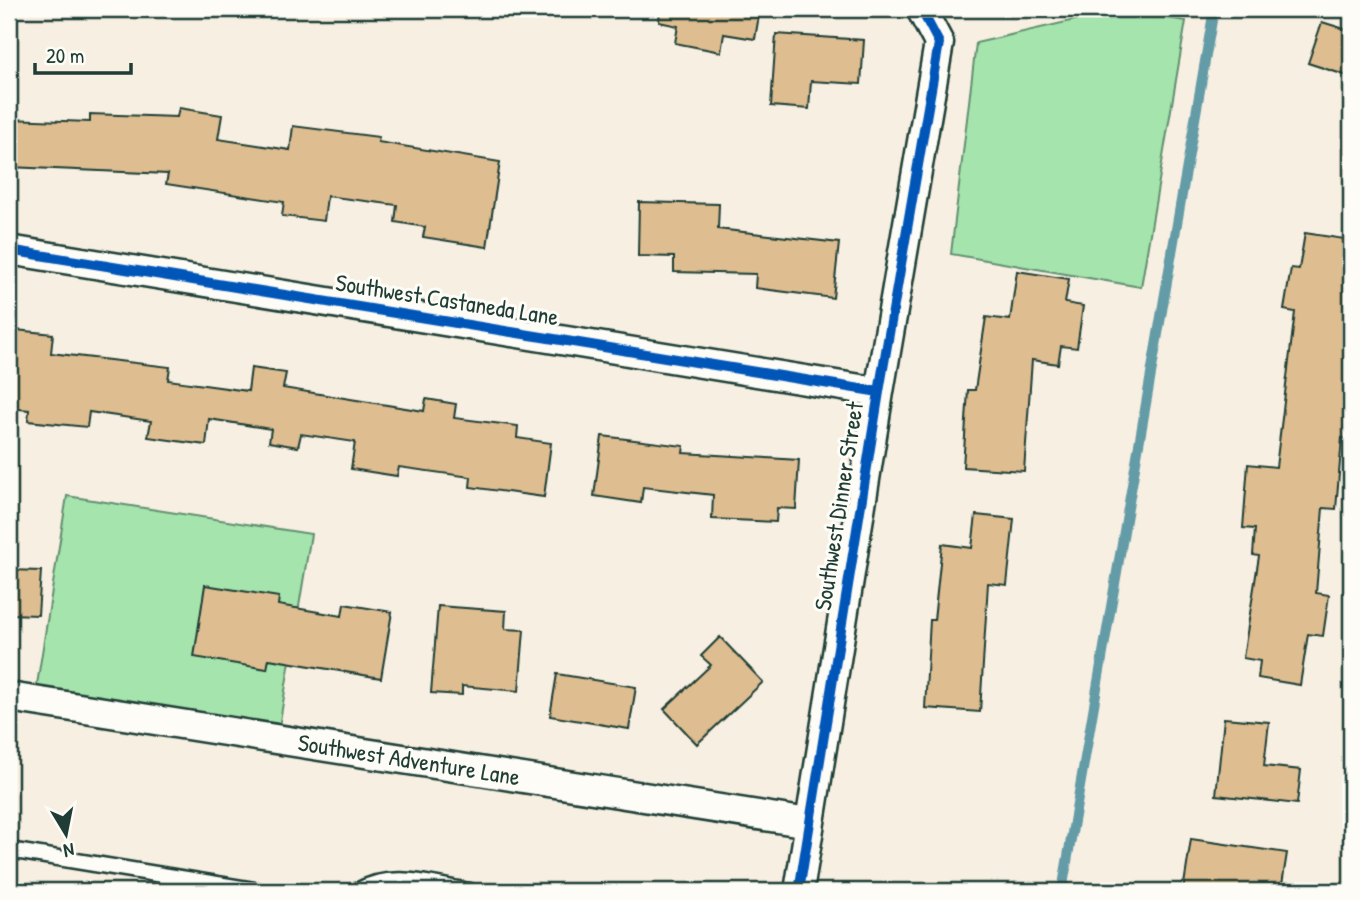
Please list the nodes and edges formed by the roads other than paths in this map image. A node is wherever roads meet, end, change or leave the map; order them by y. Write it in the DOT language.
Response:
graph roads {
  1 [pos="921,9"];
  2 [pos="9,250"];
  3 [pos="879,392"];
  4 [pos="9,697"];
  5 [pos="809,823"];
  6 [pos="9,850"];
  7 [pos="260,891"];
  8 [pos="357,891"];
  9 [pos="470,891"];
  10 [pos="799,891"];
  1 -- 3 [label="street, Southwest Dinner Street"];
  2 -- 3 [label="street, Southwest Castaneda Lane"];
  3 -- 5 [label="street, Southwest Dinner Street"];
  4 -- 5 [label="street, Southwest Adventure Lane"];
  5 -- 10 [label="street, Southwest Dinner Street"];
  6 -- 7 [label="lane"];
  8 -- 9 [label="lane"];
}
